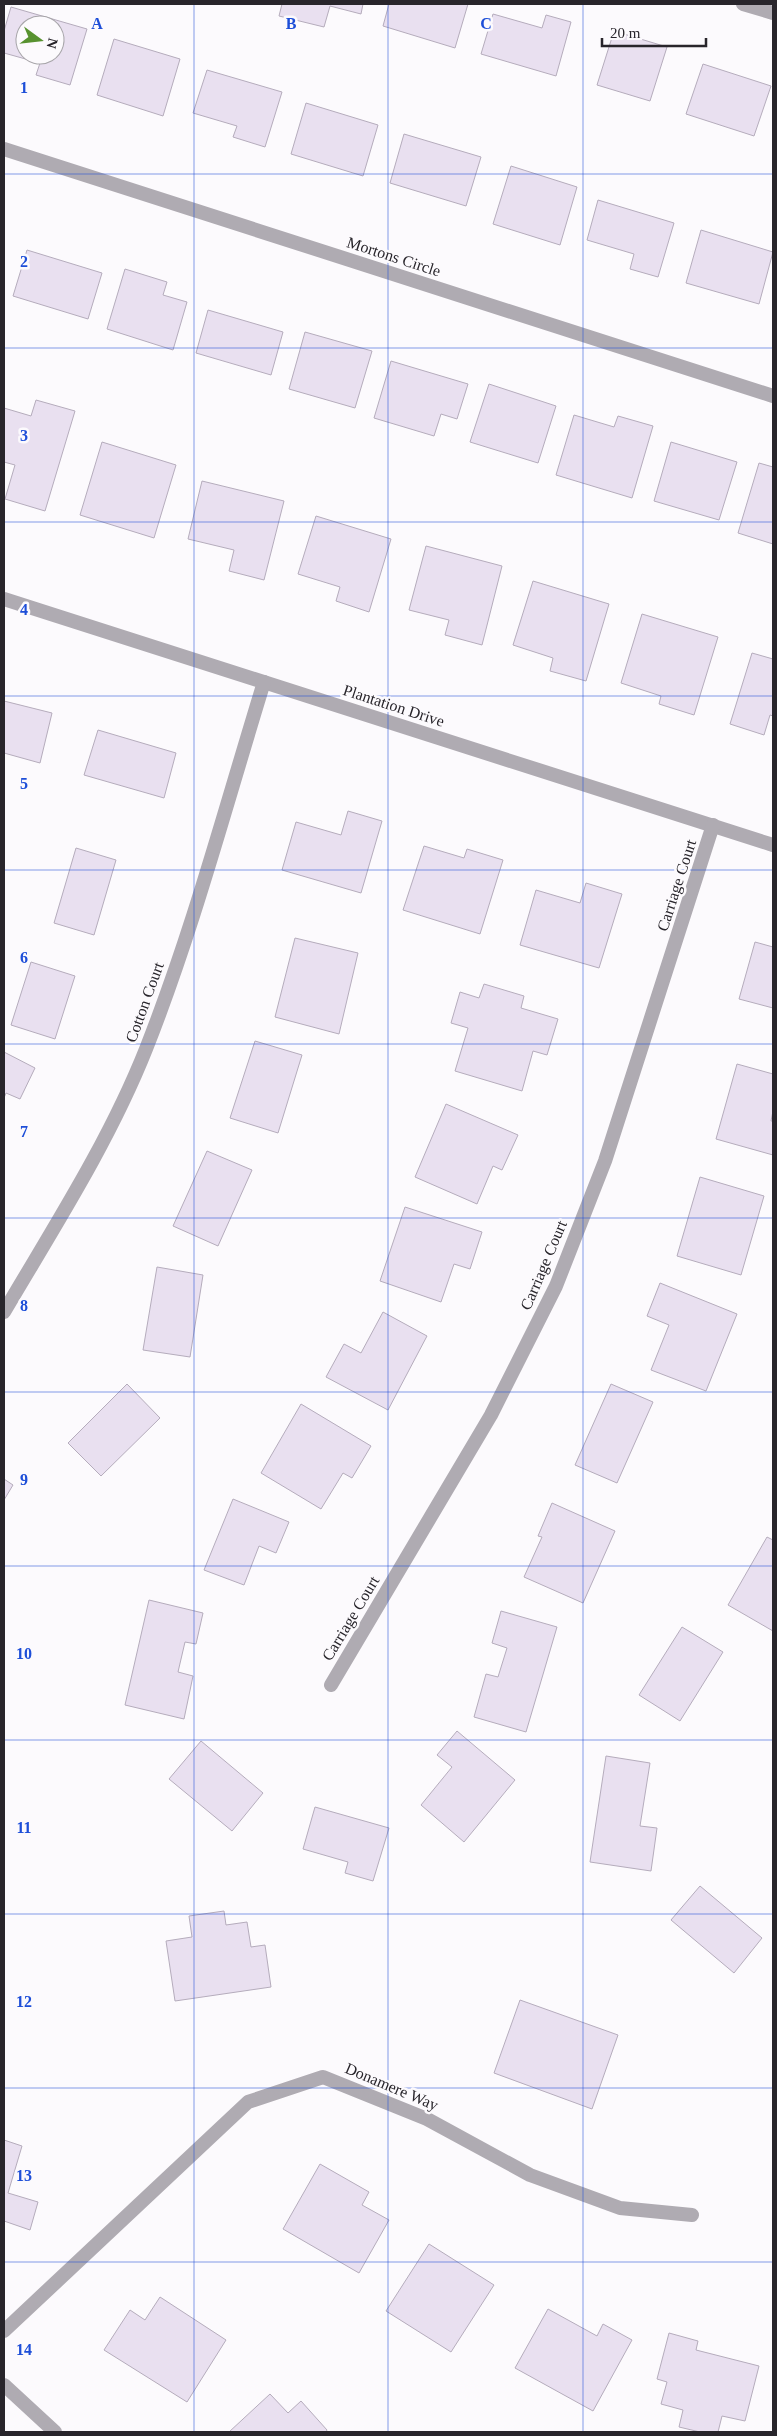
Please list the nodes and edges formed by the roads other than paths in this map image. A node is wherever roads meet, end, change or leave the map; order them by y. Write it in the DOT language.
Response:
graph roads {
  1 [pos="744,4"];
  2 [pos="773,13"];
  3 [pos="4,149"];
  4 [pos="773,396"];
  5 [pos="4,600"];
  6 [pos="264,682"];
  7 [pos="713,825"];
  8 [pos="773,844"];
  9 [pos="4,1312"];
  10 [pos="330,1686"];
  11 [pos="692,2215"];
  12 [pos="4,2331"];
  13 [pos="4,2385"];
  14 [pos="55,2432"];
  1 -- 2 [label="street"];
  3 -- 4 [label="street, Mortons Circle"];
  5 -- 6 [label="street, Plantation Drive"];
  6 -- 7 [label="street, Plantation Drive"];
  6 -- 9 [label="street, Cotton Court"];
  7 -- 8 [label="street, Plantation Drive"];
  7 -- 10 [label="street, Carriage Court"];
  11 -- 12 [label="street, Donamere Way"];
  13 -- 14 [label="street"];
}
